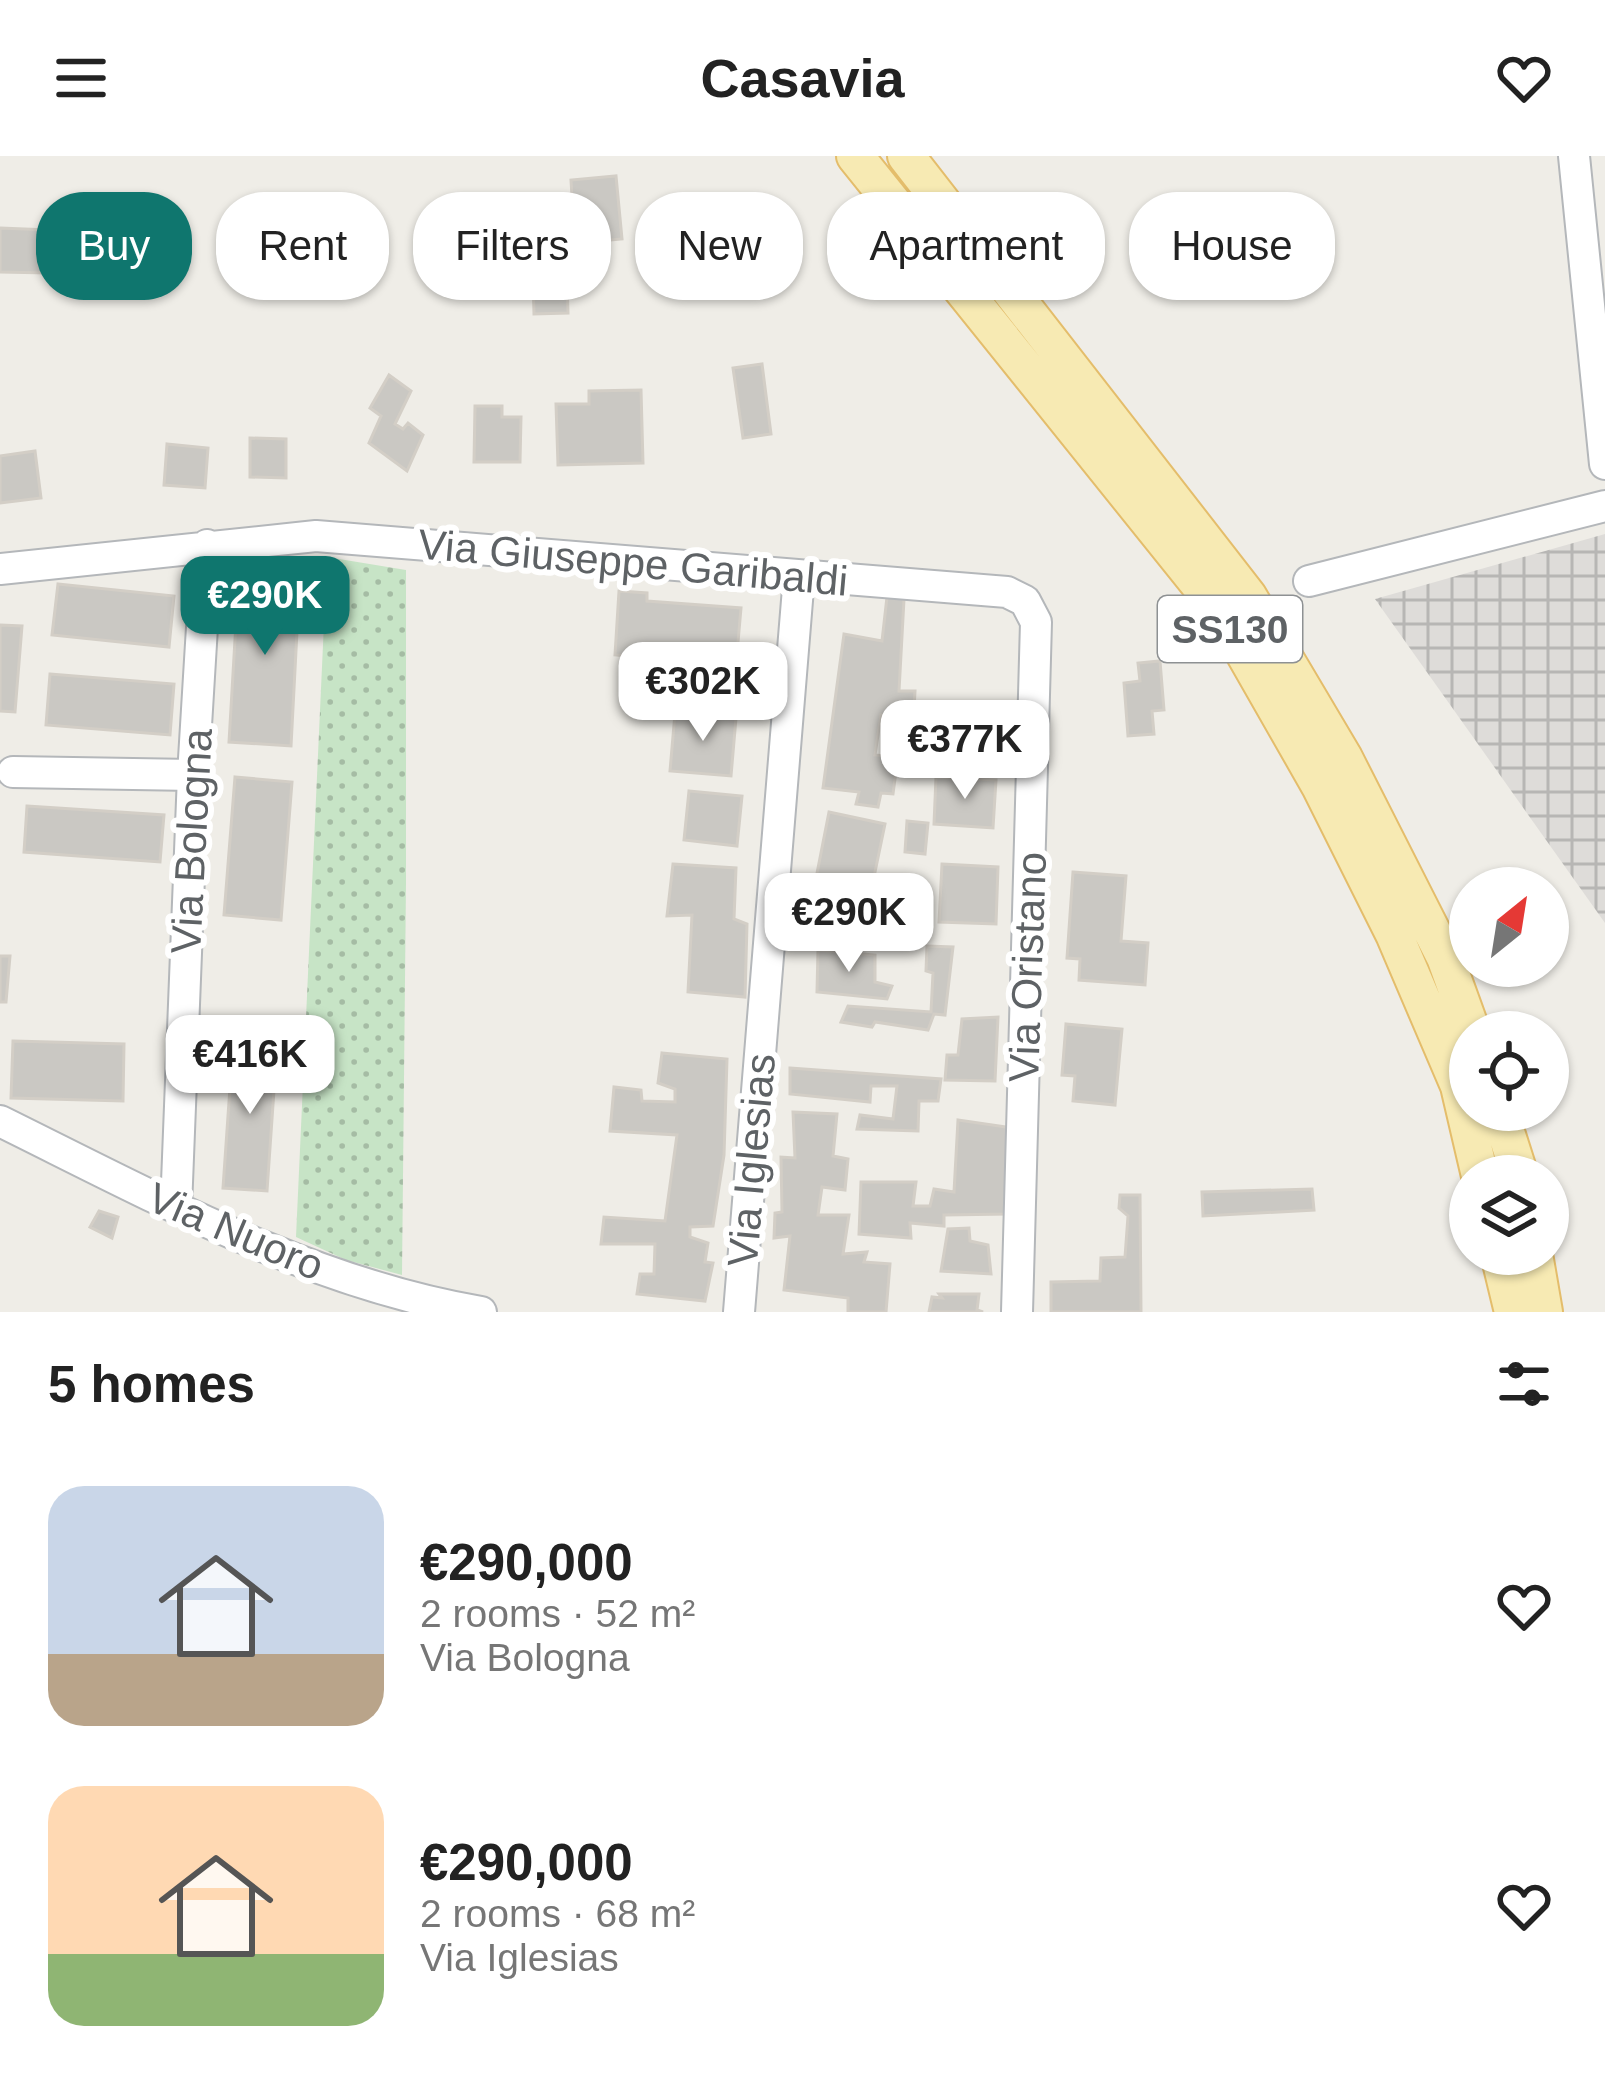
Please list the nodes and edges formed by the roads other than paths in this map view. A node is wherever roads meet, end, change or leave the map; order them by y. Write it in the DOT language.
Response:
graph roads {
  1 [pos="855,156"];
  2 [pos="906,156"];
  3 [pos="1574,156"];
  4 [pos="1605,464"];
  5 [pos="1605,506"];
  6 [pos="207,545"];
  7 [pos="0,569"];
  8 [pos="799,576"];
  9 [pos="1309,580"];
  10 [pos="1036,622"];
  11 [pos="13,772"];
  12 [pos="193,775"];
  13 [pos="1464,1011"];
  14 [pos="0,1121"];
  15 [pos="1475,1155"];
  16 [pos="176,1208"];
  17 [pos="1504,1275"];
  18 [pos="1538,1275"];
  19 [pos="371,1300"];
  20 [pos="481,1312"];
  21 [pos="739,1312"];
  22 [pos="1017,1312"];
  23 [pos="1513,1312"];
  24 [pos="1544,1312"];
  1 -- 15 [label="main road, SS130"];
  2 -- 13 [label="main road, SS130"];
  3 -- 4 [label="street"];
  5 -- 9 [label="street"];
  6 -- 7 [label="street, Via Giuseppe Garibaldi"];
  6 -- 8 [label="street, Via Giuseppe Garibaldi"];
  6 -- 12 [label="street, Via Bologna"];
  8 -- 10 [label="street, Via Giuseppe Garibaldi"];
  8 -- 21 [label="street, Via Iglesias"];
  10 -- 22 [label="street, Via Oristano"];
  11 -- 12 [label="street"];
  12 -- 16 [label="street, Via Bologna"];
  14 -- 16 [label="street, Via Nuoro"];
  16 -- 19 [label="street, Via Nuoro"];
  17 -- 23 [label="main road"];
  18 -- 24 [label="main road"];
  19 -- 20 [label="street, Via Nuoro"];
}
